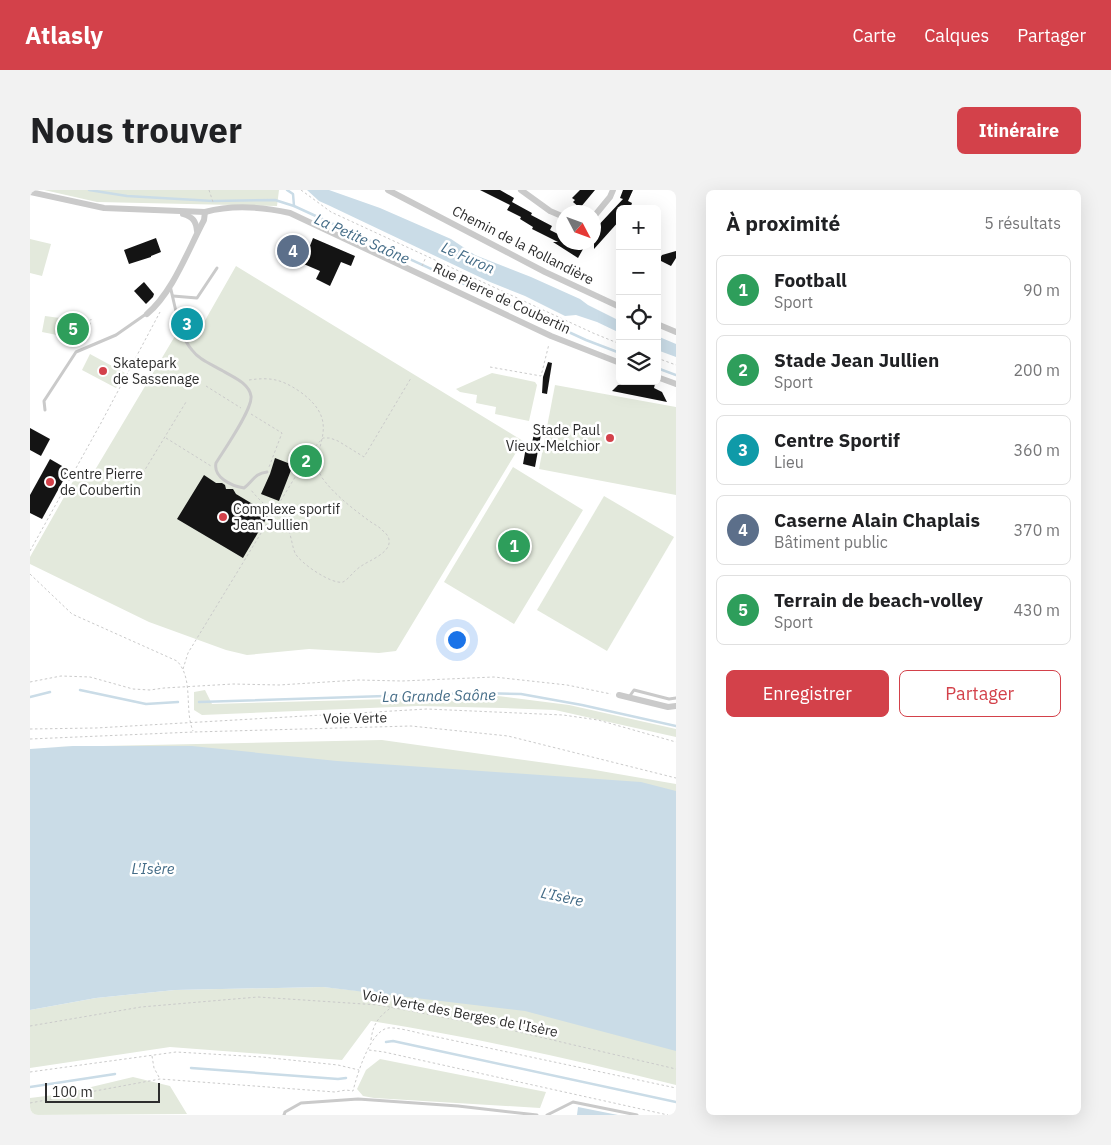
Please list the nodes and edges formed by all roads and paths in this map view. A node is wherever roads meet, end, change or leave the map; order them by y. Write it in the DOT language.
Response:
graph roads {
  1 [pos="210,190"];
  2 [pos="302,190"];
  3 [pos="388,190"];
  4 [pos="522,190"];
  5 [pos="613,190"];
  6 [pos="30,192"];
  7 [pos="214,206"];
  8 [pos="601,208"];
  9 [pos="176,212"];
  10 [pos="205,212"];
  11 [pos="556,214"];
  12 [pos="197,232"];
  13 [pos="426,257"];
  14 [pos="217,268"];
  15 [pos="420,270"];
  16 [pos="170,285"];
  17 [pos="173,296"];
  18 [pos="616,305"];
  19 [pos="163,306"];
  20 [pos="147,314"];
  21 [pos="91,319"];
  22 [pos="661,326"];
  23 [pos="676,332"];
  24 [pos="551,336"];
  25 [pos="616,342"];
  26 [pos="90,348"];
  27 [pos="661,360"];
  28 [pos="616,361"];
  29 [pos="676,366"];
  30 [pos="490,367"];
  31 [pos="411,378"];
  32 [pos="661,378"];
  33 [pos="240,381"];
  34 [pos="676,384"];
  35 [pos="206,386"];
  36 [pos="186,402"];
  37 [pos="45,410"];
  38 [pos="247,411"];
  39 [pos="165,437"];
  40 [pos="323,438"];
  41 [pos="215,469"];
  42 [pos="267,472"];
  43 [pos="143,473"];
  44 [pos="247,487"];
  45 [pos="274,513"];
  46 [pos="30,550"];
  47 [pos="30,574"];
  48 [pos="183,668"];
  49 [pos="30,682"];
  50 [pos="187,687"];
  51 [pos="619,695"];
  52 [pos="629,697"];
  53 [pos="676,698"];
  54 [pos="676,706"];
  55 [pos="190,722"];
  56 [pos="30,729"];
  57 [pos="194,732"];
  58 [pos="30,739"];
  59 [pos="676,742"];
  60 [pos="676,778"];
  61 [pos="392,1007"];
  62 [pos="30,1026"];
  63 [pos="371,1041"];
  64 [pos="369,1050"];
  65 [pos="152,1055"];
  66 [pos="676,1069"];
  67 [pos="359,1070"];
  68 [pos="30,1072"];
  69 [pos="160,1079"];
  70 [pos="676,1088"];
  71 [pos="30,1103"];
  72 [pos="284,1115"];
  73 [pos="537,1115"];
  74 [pos="547,1115"];
  75 [pos="637,1115"];
  76 [pos="668,1115"];
  1 -- 7 [label="path"];
  2 -- 13 [label="path"];
  3 -- 18 [label="street, Chemin de la Rollandière"];
  4 -- 11 [label="street"];
  5 -- 8 [label="street"];
  6 -- 9 [label="street, Rue Pierre de Coubertin"];
  9 -- 10 [label="street, Rue Pierre de Coubertin"];
  9 -- 12 [label="street, Rue Pierre de Coubertin"];
  10 -- 12 [label="street"];
  10 -- 24 [label="street, Rue Pierre de Coubertin"];
  12 -- 16 [label="street"];
  13 -- 15 [label="path"];
  13 -- 25 [label="path"];
  14 -- 17 [label="lane"];
  16 -- 17 [label="lane"];
  16 -- 20 [label="street"];
  17 -- 33 [label="lane"];
  19 -- 46 [label="path"];
  20 -- 26 [label="lane"];
  21 -- 26 [label="path"];
  22 -- 23 [label="street"];
  24 -- 28 [label="street, Rue Pierre de Coubertin"];
  24 -- 30 [label="path"];
  26 -- 37 [label="lane"];
  27 -- 29 [label="path"];
  31 -- 40 [label="path"];
  32 -- 34 [label="street"];
  33 -- 38 [label="lane"];
  33 -- 40 [label="path"];
  35 -- 38 [label="path"];
  36 -- 39 [label="path"];
  38 -- 41 [label="lane"];
  38 -- 42 [label="path"];
  39 -- 41 [label="path"];
  39 -- 43 [label="path"];
  40 -- 45 [label="path"];
  40 -- 45 [label="path"];
  41 -- 44 [label="lane"];
  42 -- 44 [label="lane"];
  44 -- 45 [label="path"];
  45 -- 48 [label="path"];
  47 -- 48 [label="path"];
  48 -- 50 [label="path"];
  49 -- 50 [label="path"];
  50 -- 51 [label="path"];
  50 -- 55 [label="path"];
  51 -- 52 [label="street"];
  52 -- 53 [label="lane"];
  52 -- 54 [label="street"];
  55 -- 56 [label="path"];
  55 -- 57 [label="path"];
  55 -- 59 [label="path"];
  57 -- 58 [label="path, Voie Verte"];
  57 -- 60 [label="path, Voie Verte"];
  61 -- 62 [label="path, Voie Verte des Berges de l'Isère"];
  61 -- 63 [label="path"];
  61 -- 66 [label="path, Voie Verte des Berges de l'Isère"];
  63 -- 64 [label="path"];
  63 -- 70 [label="path"];
  64 -- 67 [label="path"];
  64 -- 76 [label="path"];
  65 -- 67 [label="path"];
  65 -- 68 [label="path"];
  65 -- 69 [label="path"];
  67 -- 69 [label="path"];
  69 -- 71 [label="path"];
  72 -- 73 [label="lane"];
  74 -- 75 [label="lane"];
}
